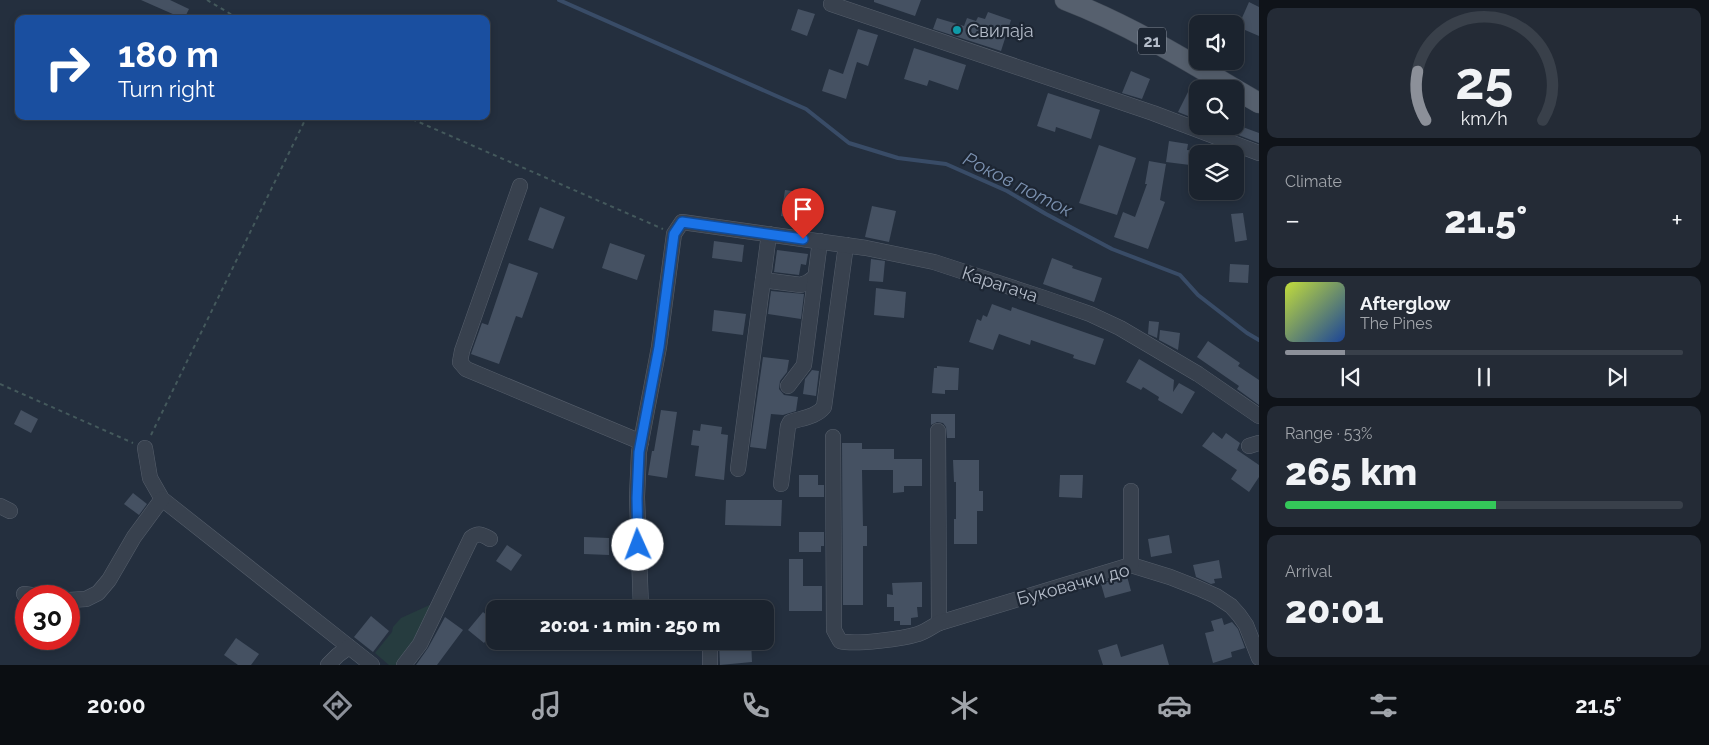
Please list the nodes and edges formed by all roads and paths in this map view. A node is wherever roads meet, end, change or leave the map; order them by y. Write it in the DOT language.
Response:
graph roads {
  1 [pos="207,0"];
  2 [pos="1065,0"];
  3 [pos="831,4"];
  4 [pos="1090,5"];
  5 [pos="232,15"];
  6 [pos="1219,80"];
  7 [pos="1244,94"];
  8 [pos="1259,103"];
  9 [pos="305,120"];
  10 [pos="414,120"];
  11 [pos="1259,153"];
  12 [pos="520,186"];
  13 [pos="674,234"];
  14 [pos="769,234"];
  15 [pos="820,241"];
  16 [pos="846,245"];
  17 [pos="815,277"];
  18 [pos="763,280"];
  19 [pos="0,384"];
  20 [pos="788,386"];
  21 [pos="1259,416"];
  22 [pos="938,431"];
  23 [pos="833,437"];
  24 [pos="641,442"];
  25 [pos="144,448"];
  26 [pos="738,470"];
  27 [pos="781,484"];
  28 [pos="1131,491"];
  29 [pos="162,499"];
  30 [pos="490,539"];
  31 [pos="1131,565"];
  32 [pos="80,599"];
  33 [pos="641,600"];
  34 [pos="939,623"];
  35 [pos="349,647"];
  36 [pos="710,650"];
  37 [pos="1259,658"];
  38 [pos="1259,663"];
  39 [pos="328,665"];
  40 [pos="372,665"];
  41 [pos="404,665"];
  42 [pos="710,665"];
  43 [pos="1252,665"];
  1 -- 5 [label="path"];
  2 -- 4 [label="main road, 21"];
  3 -- 11 [label="street"];
  4 -- 6 [label="main road, 21"];
  7 -- 8 [label="main road, 21"];
  9 -- 25 [label="path"];
  10 -- 13 [label="path"];
  12 -- 24 [label="street"];
  13 -- 14 [label="street, Карагача"];
  13 -- 24 [label="street"];
  14 -- 15 [label="street, Карагача"];
  14 -- 18 [label="street"];
  15 -- 16 [label="street, Карагача"];
  15 -- 17 [label="street"];
  16 -- 21 [label="street, Карагача"];
  16 -- 27 [label="street"];
  17 -- 18 [label="street"];
  17 -- 20 [label="street"];
  18 -- 26 [label="street"];
  19 -- 25 [label="path"];
  22 -- 34 [label="street"];
  23 -- 34 [label="street, Буковачки до"];
  24 -- 33 [label="street"];
  25 -- 29 [label="street"];
  28 -- 31 [label="street"];
  29 -- 32 [label="street"];
  29 -- 35 [label="street"];
  30 -- 41 [label="street"];
  31 -- 34 [label="street, Буковачки до"];
  31 -- 37 [label="street, Буковачки до"];
  35 -- 39 [label="street"];
  35 -- 40 [label="street"];
  36 -- 42 [label="street"];
  38 -- 43 [label="street"];
}
